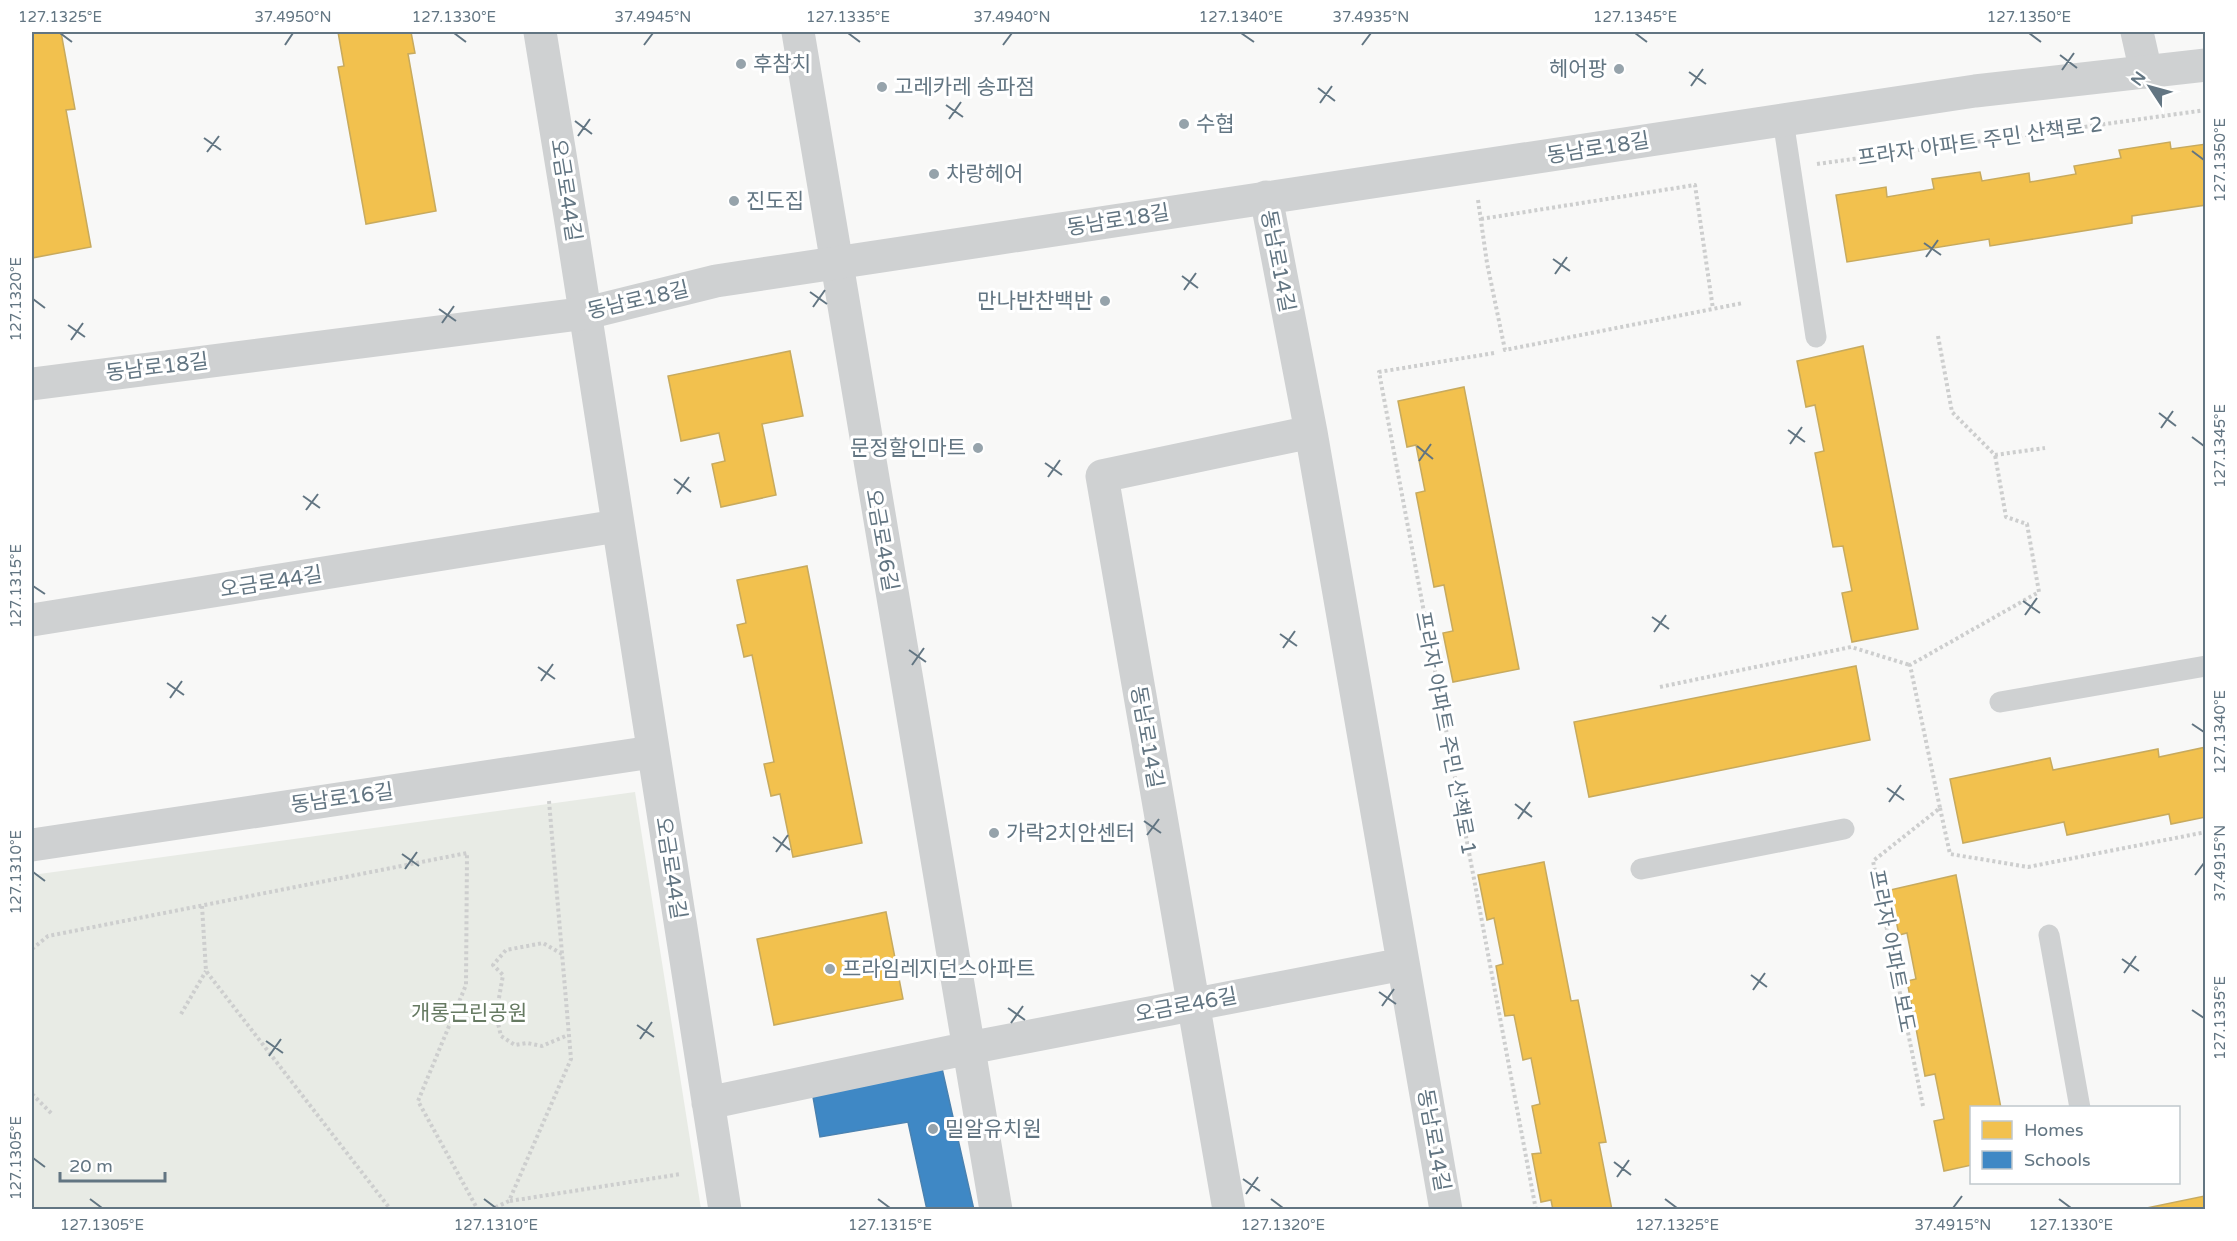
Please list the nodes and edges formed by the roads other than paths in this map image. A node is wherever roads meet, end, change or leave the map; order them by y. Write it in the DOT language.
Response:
graph roads {
  1 [pos="540,32"];
  2 [pos="798,32"];
  3 [pos="2137,32"];
  4 [pos="2205,65"];
  5 [pos="2146,72"];
  6 [pos="1783,120"];
  7 [pos="1266,197"];
  8 [pos="836,264"];
  9 [pos="587,313"];
  10 [pos="1816,337"];
  11 [pos="32,384"];
  12 [pos="1311,432"];
  13 [pos="617,526"];
  14 [pos="32,620"];
  15 [pos="2205,666"];
  16 [pos="2000,702"];
  17 [pos="652,752"];
  18 [pos="1844,829"];
  19 [pos="32,845"];
  20 [pos="1641,869"];
  21 [pos="2049,935"];
  22 [pos="1403,964"];
  23 [pos="1193,1004"];
  24 [pos="969,1048"];
  25 [pos="708,1103"];
  26 [pos="2080,1106"];
  27 [pos="725,1209"];
  28 [pos="996,1209"];
  29 [pos="1229,1209"];
  30 [pos="1446,1209"];
  1 -- 9 [label="street, 오금로44길"];
  2 -- 8 [label="street, 오금로46길"];
  3 -- 5 [label="street"];
  4 -- 5 [label="street, 동남로18길"];
  5 -- 6 [label="street, 동남로18길"];
  6 -- 7 [label="street, 동남로18길"];
  6 -- 10 [label="lane"];
  7 -- 8 [label="street, 동남로18길"];
  7 -- 12 [label="street, 동남로14길"];
  8 -- 9 [label="street, 동남로18길"];
  8 -- 24 [label="street, 오금로46길"];
  9 -- 11 [label="street, 동남로18길"];
  9 -- 13 [label="street, 오금로44길"];
  12 -- 22 [label="street, 동남로14길"];
  12 -- 23 [label="street, 동남로14길"];
  13 -- 14 [label="street, 오금로44길"];
  13 -- 17 [label="street, 오금로44길"];
  15 -- 16 [label="lane"];
  17 -- 19 [label="street, 동남로16길"];
  17 -- 25 [label="street, 오금로44길"];
  18 -- 20 [label="lane"];
  21 -- 26 [label="lane"];
  22 -- 23 [label="street, 오금로46길"];
  22 -- 30 [label="street, 동남로14길"];
  23 -- 24 [label="street, 오금로46길"];
  23 -- 29 [label="street, 동남로14길"];
  24 -- 25 [label="street, 오금로46길"];
  24 -- 28 [label="street, 오금로46길"];
  25 -- 27 [label="street, 오금로44길"];
}
